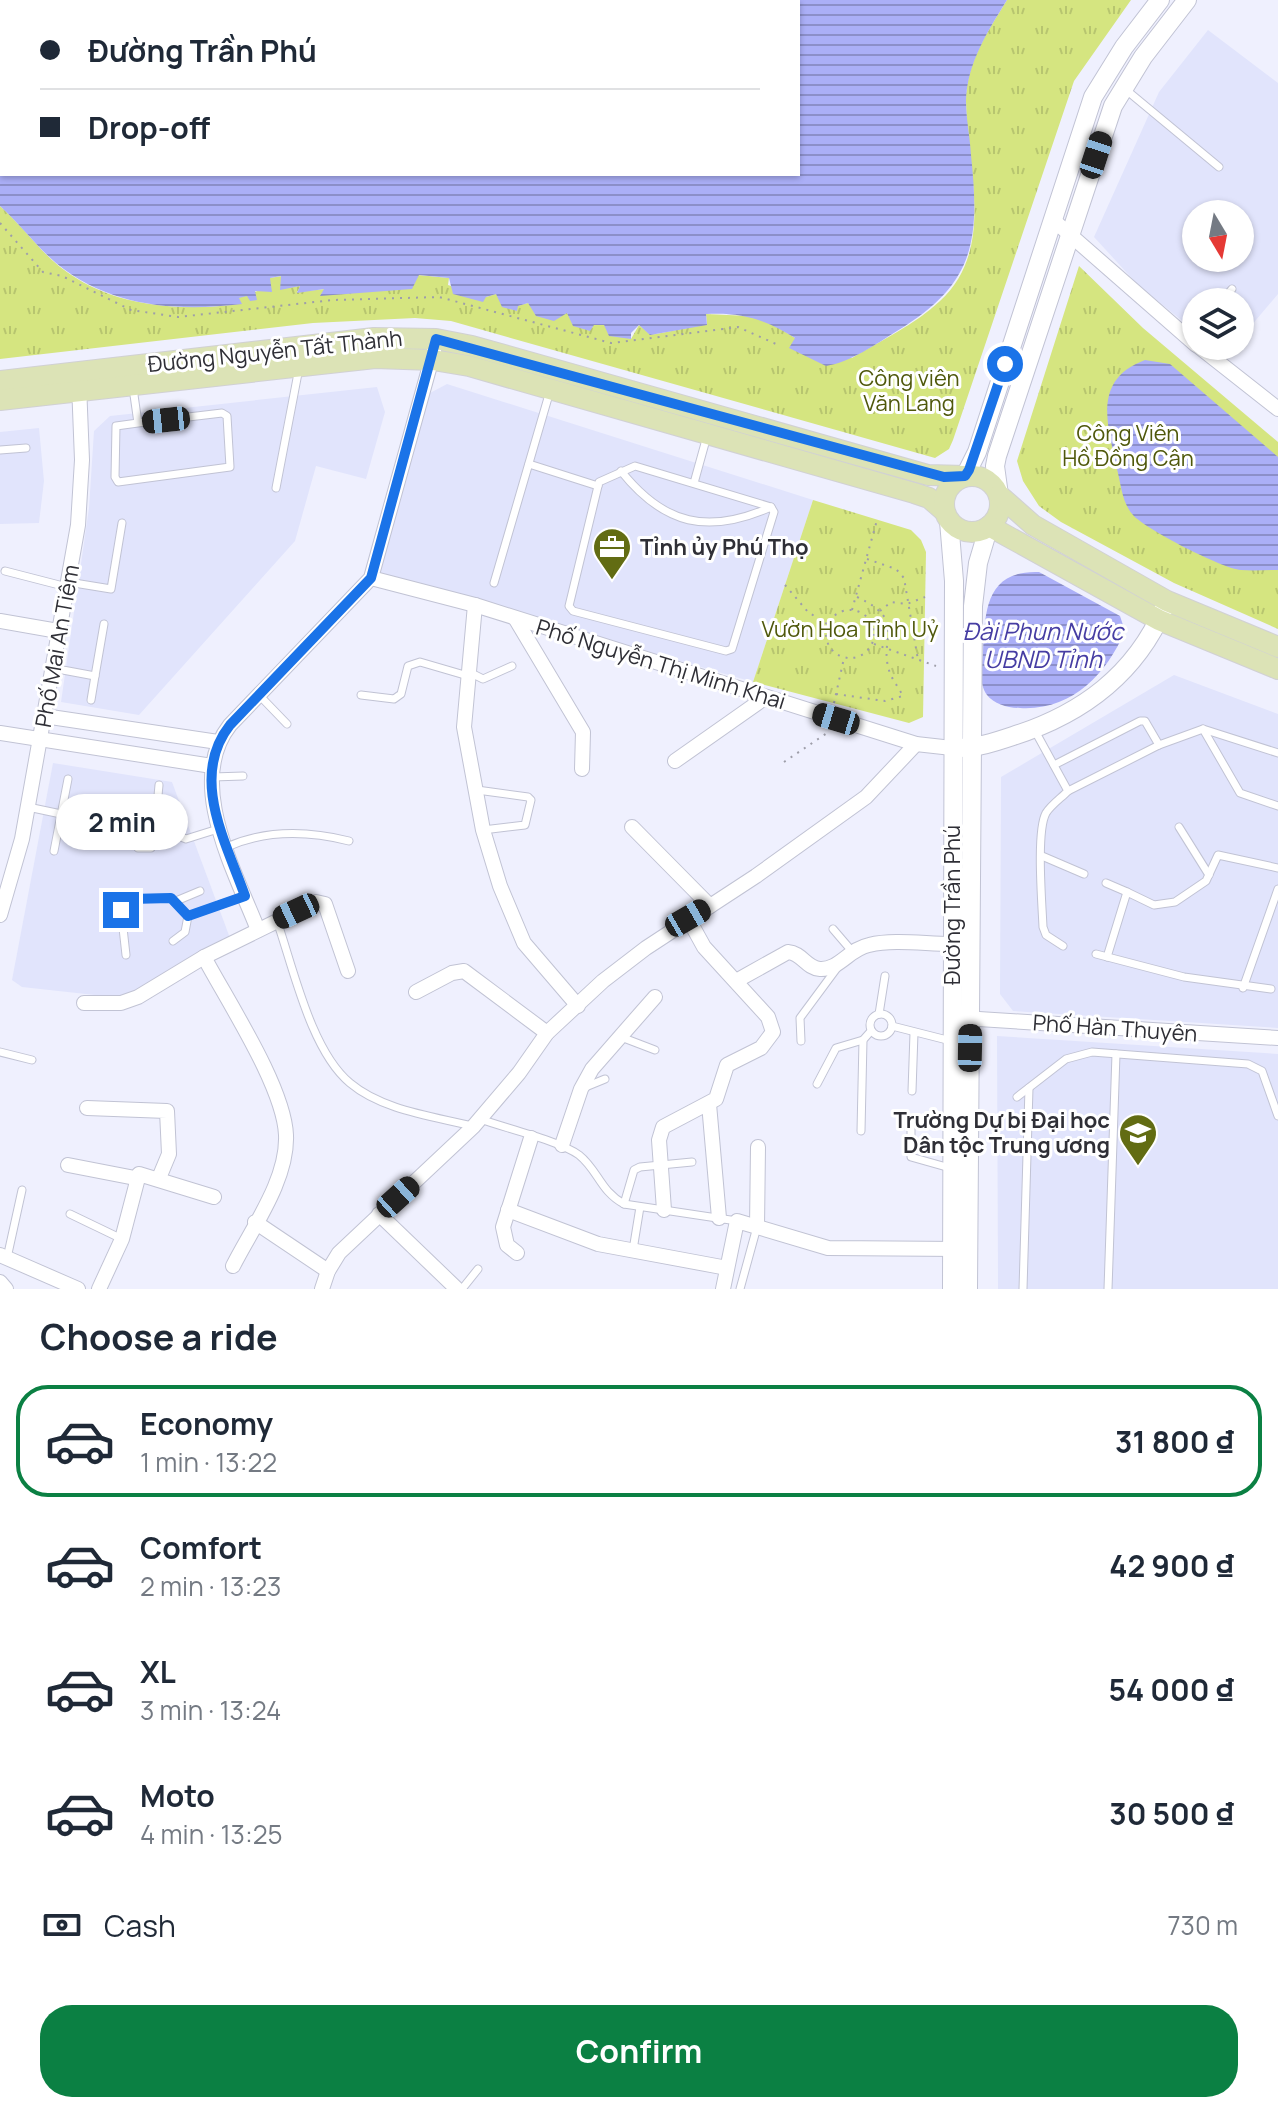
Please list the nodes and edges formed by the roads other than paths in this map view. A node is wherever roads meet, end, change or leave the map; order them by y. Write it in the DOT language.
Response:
graph roads {
  1 [pos="1160,0"];
  2 [pos="1187,0"];
  3 [pos="1105,77"];
  4 [pos="1124,88"];
  5 [pos="1219,167"];
  6 [pos="1052,219"];
  7 [pos="1070,235"];
  8 [pos="1182,329"];
  9 [pos="435,349"];
  10 [pos="1219,360"];
  11 [pos="300,366"];
  12 [pos="554,380"];
  13 [pos="0,381"];
  14 [pos="78,382"];
  15 [pos="133,385"];
  16 [pos="0,400"];
  17 [pos="1278,409"];
  18 [pos="138,423"];
  19 [pos="710,424"];
  20 [pos="26,448"];
  21 [pos="0,450"];
  22 [pos="529,464"];
  23 [pos="621,471"];
  24 [pos="965,476"];
  25 [pos="694,483"];
  26 [pos="598,486"];
  27 [pos="276,488"];
  28 [pos="999,495"];
  29 [pos="771,507"];
  30 [pos="947,516"];
  31 [pos="122,523"];
  32 [pos="989,526"];
  33 [pos="5,571"];
  34 [pos="371,578"];
  35 [pos="494,583"];
  36 [pos="67,584"];
  37 [pos="1167,601"];
  38 [pos="475,605"];
  39 [pos="515,618"];
  40 [pos="1159,620"];
  41 [pos="0,621"];
  42 [pos="104,624"];
  43 [pos="58,631"];
  44 [pos="1278,647"];
  45 [pos="512,666"];
  46 [pos="52,668"];
  47 [pos="1278,669"];
  48 [pos="469,674"];
  49 [pos="95,676"];
  50 [pos="361,695"];
  51 [pos="260,696"];
  52 [pos="766,697"];
  53 [pos="91,700"];
  54 [pos="44,716"];
  55 [pos="287,724"];
  56 [pos="1034,729"];
  57 [pos="1203,729"];
  58 [pos="0,733"];
  59 [pos="40,740"];
  60 [pos="218,742"];
  61 [pos="916,744"];
  62 [pos="1159,745"];
  63 [pos="961,748"];
  64 [pos="1278,753"];
  65 [pos="675,761"];
  66 [pos="1054,765"];
  67 [pos="582,769"];
  68 [pos="211,771"];
  69 [pos="243,776"];
  70 [pos="68,779"];
  71 [pos="159,785"];
  72 [pos="477,790"];
  73 [pos="1068,791"];
  74 [pos="1278,806"];
  75 [pos="28,807"];
  76 [pos="61,814"];
  77 [pos="156,817"];
  78 [pos="632,827"];
  79 [pos="1179,827"];
  80 [pos="220,828"];
  81 [pos="483,830"];
  82 [pos="349,841"];
  83 [pos="227,847"];
  84 [pos="138,848"];
  85 [pos="54,851"];
  86 [pos="1042,856"];
  87 [pos="1278,868"];
  88 [pos="1084,874"];
  89 [pos="1209,875"];
  90 [pos="1106,883"];
  91 [pos="1278,889"];
  92 [pos="200,891"];
  93 [pos="1127,892"];
  94 [pos="245,896"];
  95 [pos="176,901"];
  96 [pos="710,906"];
  97 [pos="0,915"];
  98 [pos="188,916"];
  99 [pos="688,918"];
  100 [pos="277,921"];
  101 [pos="833,929"];
  102 [pos="258,930"];
  103 [pos="173,941"];
  104 [pos="951,944"];
  105 [pos="1063,946"];
  106 [pos="851,950"];
  107 [pos="1096,954"];
  108 [pos="126,955"];
  109 [pos="204,957"];
  110 [pos="1107,957"];
  111 [pos="840,963"];
  112 [pos="348,971"];
  113 [pos="885,976"];
  114 [pos="736,981"];
  115 [pos="1243,988"];
  116 [pos="1271,989"];
  117 [pos="416,992"];
  118 [pos="655,997"];
  119 [pos="84,1003"];
  120 [pos="578,1006"];
  121 [pos="879,1014"];
  122 [pos="961,1018"];
  123 [pos="892,1026"];
  124 [pos="871,1031"];
  125 [pos="547,1033"];
  126 [pos="914,1033"];
  127 [pos="619,1036"];
  128 [pos="1278,1038"];
  129 [pos="863,1040"];
  130 [pos="801,1041"];
  131 [pos="951,1041"];
  132 [pos="655,1050"];
  133 [pos="0,1052"];
  134 [pos="1116,1054"];
  135 [pos="32,1060"];
  136 [pos="605,1079"];
  137 [pos="817,1084"];
  138 [pos="1029,1088"];
  139 [pos="581,1089"];
  140 [pos="912,1091"];
  141 [pos="1017,1097"];
  142 [pos="709,1104"];
  143 [pos="87,1108"];
  144 [pos="1278,1116"];
  145 [pos="911,1118"];
  146 [pos="477,1123"];
  147 [pos="861,1131"];
  148 [pos="531,1138"];
  149 [pos="562,1145"];
  150 [pos="758,1147"];
  151 [pos="692,1162"];
  152 [pos="68,1165"];
  153 [pos="661,1167"];
  154 [pos="950,1168"];
  155 [pos="135,1178"];
  156 [pos="159,1178"];
  157 [pos="22,1190"];
  158 [pos="214,1197"];
  159 [pos="624,1204"];
  160 [pos="640,1207"];
  161 [pos="508,1210"];
  162 [pos="664,1210"];
  163 [pos="70,1214"];
  164 [pos="379,1214"];
  165 [pos="719,1218"];
  166 [pos="737,1221"];
  167 [pos="255,1222"];
  168 [pos="757,1227"];
  169 [pos="122,1239"];
  170 [pos="960,1249"];
  171 [pos="633,1252"];
  172 [pos="517,1253"];
  173 [pos="4,1256"];
  174 [pos="233,1266"];
  175 [pos="727,1268"];
  176 [pos="478,1269"];
  177 [pos="328,1271"];
  178 [pos="0,1282"];
  179 [pos="72,1288"];
  180 [pos="454,1288"];
  181 [pos="6,1289"];
  182 [pos="99,1289"];
  183 [pos="322,1289"];
  184 [pos="723,1289"];
  185 [pos="740,1289"];
  186 [pos="952,1289"];
  187 [pos="968,1289"];
  188 [pos="1023,1289"];
  189 [pos="1108,1289"];
  1 -- 3 [label="main road"];
  2 -- 4 [label="main road"];
  3 -- 4 [label="main road"];
  3 -- 6 [label="main road"];
  4 -- 5 [label="lane"];
  4 -- 7 [label="main road"];
  6 -- 7 [label="street"];
  6 -- 24 [label="main road"];
  7 -- 8 [label="street"];
  7 -- 28 [label="main road"];
  9 -- 11 [label="main road, Đường Nguyễn Tất Thành"];
  9 -- 12 [label="main road, Đường Nguyễn Tất Thành"];
  9 -- 14 [label="main road, Đường Nguyễn Tất Thành"];
  9 -- 34 [label="street"];
  10 -- 17 [label="street"];
  11 -- 15 [label="main road, Đường Nguyễn Tất Thành"];
  11 -- 27 [label="lane"];
  12 -- 19 [label="main road, Đường Nguyễn Tất Thành"];
  12 -- 22 [label="lane"];
  13 -- 14 [label="main road, Đường Nguyễn Tất Thành"];
  14 -- 15 [label="main road, Đường Nguyễn Tất Thành"];
  14 -- 16 [label="main road, Đường Nguyễn Tất Thành"];
  14 -- 36 [label="street, Phố Mai An Tiêm"];
  15 -- 18 [label="lane"];
  18 -- 18 [label="lane"];
  19 -- 24 [label="main road, Đường Nguyễn Tất Thành"];
  19 -- 25 [label="lane"];
  19 -- 30 [label="main road, Đường Nguyễn Tất Thành"];
  20 -- 21 [label="lane"];
  22 -- 26 [label="lane"];
  22 -- 35 [label="lane"];
  23 -- 25 [label="lane"];
  23 -- 26 [label="lane"];
  23 -- 29 [label="lane"];
  24 -- 28 [label="main road"];
  24 -- 30 [label="main road"];
  25 -- 29 [label="lane"];
  26 -- 29 [label="lane"];
  28 -- 32 [label="main road"];
  28 -- 37 [label="main road"];
  30 -- 32 [label="main road"];
  30 -- 63 [label="main road, Đường Trần Phú"];
  31 -- 36 [label="lane"];
  32 -- 40 [label="main road"];
  32 -- 63 [label="main road, Đường Trần Phú"];
  33 -- 36 [label="lane"];
  34 -- 38 [label="street, Phố Nguyễn Thị Minh Khai"];
  34 -- 51 [label="street"];
  36 -- 43 [label="street, Phố Mai An Tiêm"];
  37 -- 40 [label="main road"];
  37 -- 44 [label="main road"];
  38 -- 39 [label="street, Phố Nguyễn Thị Minh Khai"];
  38 -- 48 [label="street"];
  39 -- 52 [label="street, Phố Nguyễn Thị Minh Khai"];
  39 -- 67 [label="street"];
  40 -- 47 [label="main road"];
  40 -- 56 [label="main road"];
  41 -- 43 [label="street"];
  42 -- 49 [label="lane"];
  43 -- 46 [label="street, Phố Mai An Tiêm"];
  45 -- 48 [label="lane"];
  46 -- 49 [label="lane"];
  46 -- 54 [label="street, Phố Mai An Tiêm"];
  48 -- 50 [label="lane"];
  48 -- 72 [label="street"];
  49 -- 53 [label="lane"];
  51 -- 55 [label="lane"];
  51 -- 60 [label="street"];
  52 -- 61 [label="street, Phố Nguyễn Thị Minh Khai"];
  52 -- 65 [label="street"];
  54 -- 59 [label="street, Phố Mai An Tiêm"];
  54 -- 60 [label="street"];
  56 -- 63 [label="main road"];
  56 -- 66 [label="lane"];
  57 -- 62 [label="lane"];
  57 -- 64 [label="lane"];
  57 -- 74 [label="lane"];
  58 -- 59 [label="street"];
  59 -- 68 [label="street"];
  59 -- 75 [label="street, Phố Mai An Tiêm"];
  60 -- 68 [label="street"];
  61 -- 63 [label="street, Phố Nguyễn Thị Minh Khai"];
  61 -- 96 [label="street"];
  62 -- 66 [label="lane"];
  62 -- 73 [label="lane"];
  63 -- 104 [label="main road, Đường Trần Phú"];
  63 -- 122 [label="main road, Đường Trần Phú"];
  66 -- 73 [label="lane"];
  68 -- 69 [label="lane"];
  68 -- 80 [label="street"];
  70 -- 76 [label="lane"];
  71 -- 77 [label="lane"];
  72 -- 81 [label="street"];
  72 -- 81 [label="lane"];
  73 -- 86 [label="lane"];
  75 -- 76 [label="lane"];
  75 -- 97 [label="street, Phố Mai An Tiêm"];
  76 -- 85 [label="lane"];
  77 -- 80 [label="lane"];
  77 -- 84 [label="lane"];
  78 -- 96 [label="street"];
  79 -- 89 [label="lane"];
  80 -- 83 [label="street"];
  81 -- 120 [label="street"];
  82 -- 83 [label="lane"];
  83 -- 94 [label="street"];
  86 -- 88 [label="lane"];
  86 -- 105 [label="lane"];
  87 -- 89 [label="lane"];
  89 -- 93 [label="lane"];
  90 -- 93 [label="lane"];
  91 -- 115 [label="lane"];
  92 -- 95 [label="lane"];
  93 -- 110 [label="lane"];
  94 -- 98 [label="lane"];
  94 -- 102 [label="street"];
  95 -- 98 [label="lane"];
  95 -- 108 [label="lane"];
  96 -- 99 [label="street"];
  98 -- 103 [label="lane"];
  99 -- 114 [label="street"];
  99 -- 120 [label="street"];
  100 -- 102 [label="street"];
  100 -- 112 [label="street"];
  100 -- 146 [label="lane"];
  101 -- 106 [label="lane"];
  102 -- 109 [label="street"];
  104 -- 106 [label="street"];
  104 -- 122 [label="main road, Đường Trần Phú"];
  106 -- 111 [label="street"];
  107 -- 110 [label="lane"];
  109 -- 119 [label="street"];
  109 -- 167 [label="street"];
  110 -- 115 [label="lane"];
  111 -- 114 [label="street"];
  111 -- 130 [label="lane"];
  113 -- 121 [label="lane"];
  114 -- 142 [label="street"];
  115 -- 116 [label="lane"];
  117 -- 125 [label="street"];
  118 -- 127 [label="street"];
  120 -- 125 [label="street"];
  121 -- 123 [label="lane"];
  121 -- 124 [label="lane"];
  122 -- 128 [label="street, Phố Hàn Thuyên"];
  122 -- 131 [label="main road, Đường Trần Phú"];
  122 -- 170 [label="main road, Đường Trần Phú"];
  123 -- 124 [label="lane"];
  123 -- 126 [label="lane"];
  124 -- 129 [label="lane"];
  125 -- 146 [label="street"];
  126 -- 131 [label="lane"];
  126 -- 140 [label="lane"];
  127 -- 132 [label="lane"];
  127 -- 139 [label="street"];
  129 -- 137 [label="lane"];
  129 -- 147 [label="lane"];
  131 -- 154 [label="main road, Đường Trần Phú"];
  133 -- 135 [label="lane"];
  134 -- 138 [label="lane"];
  134 -- 144 [label="lane"];
  134 -- 189 [label="lane"];
  136 -- 139 [label="lane"];
  138 -- 141 [label="lane"];
  138 -- 188 [label="lane"];
  139 -- 149 [label="street"];
  142 -- 153 [label="street"];
  142 -- 165 [label="street"];
  143 -- 156 [label="street"];
  145 -- 154 [label="lane"];
  146 -- 148 [label="lane"];
  146 -- 164 [label="street"];
  148 -- 149 [label="lane"];
  148 -- 161 [label="street"];
  149 -- 159 [label="lane"];
  150 -- 168 [label="street"];
  151 -- 153 [label="lane"];
  152 -- 155 [label="street"];
  153 -- 159 [label="lane"];
  153 -- 162 [label="street"];
  154 -- 170 [label="main road, Đường Trần Phú"];
  155 -- 156 [label="street"];
  155 -- 169 [label="street"];
  156 -- 158 [label="street"];
  157 -- 173 [label="lane"];
  159 -- 160 [label="lane"];
  160 -- 162 [label="lane"];
  160 -- 171 [label="lane"];
  161 -- 171 [label="street"];
  161 -- 172 [label="street"];
  162 -- 165 [label="lane"];
  163 -- 169 [label="lane"];
  164 -- 177 [label="street"];
  164 -- 180 [label="street"];
  165 -- 166 [label="lane"];
  166 -- 168 [label="street"];
  166 -- 175 [label="street"];
  167 -- 174 [label="street"];
  167 -- 177 [label="street"];
  168 -- 170 [label="street"];
  168 -- 185 [label="lane"];
  169 -- 182 [label="street"];
  170 -- 186 [label="main road, Đường Trần Phú"];
  170 -- 187 [label="main road, Đường Trần Phú"];
  171 -- 175 [label="street"];
  173 -- 179 [label="street"];
  175 -- 184 [label="street"];
  176 -- 180 [label="lane"];
  177 -- 183 [label="street"];
  178 -- 181 [label="street"];
}
